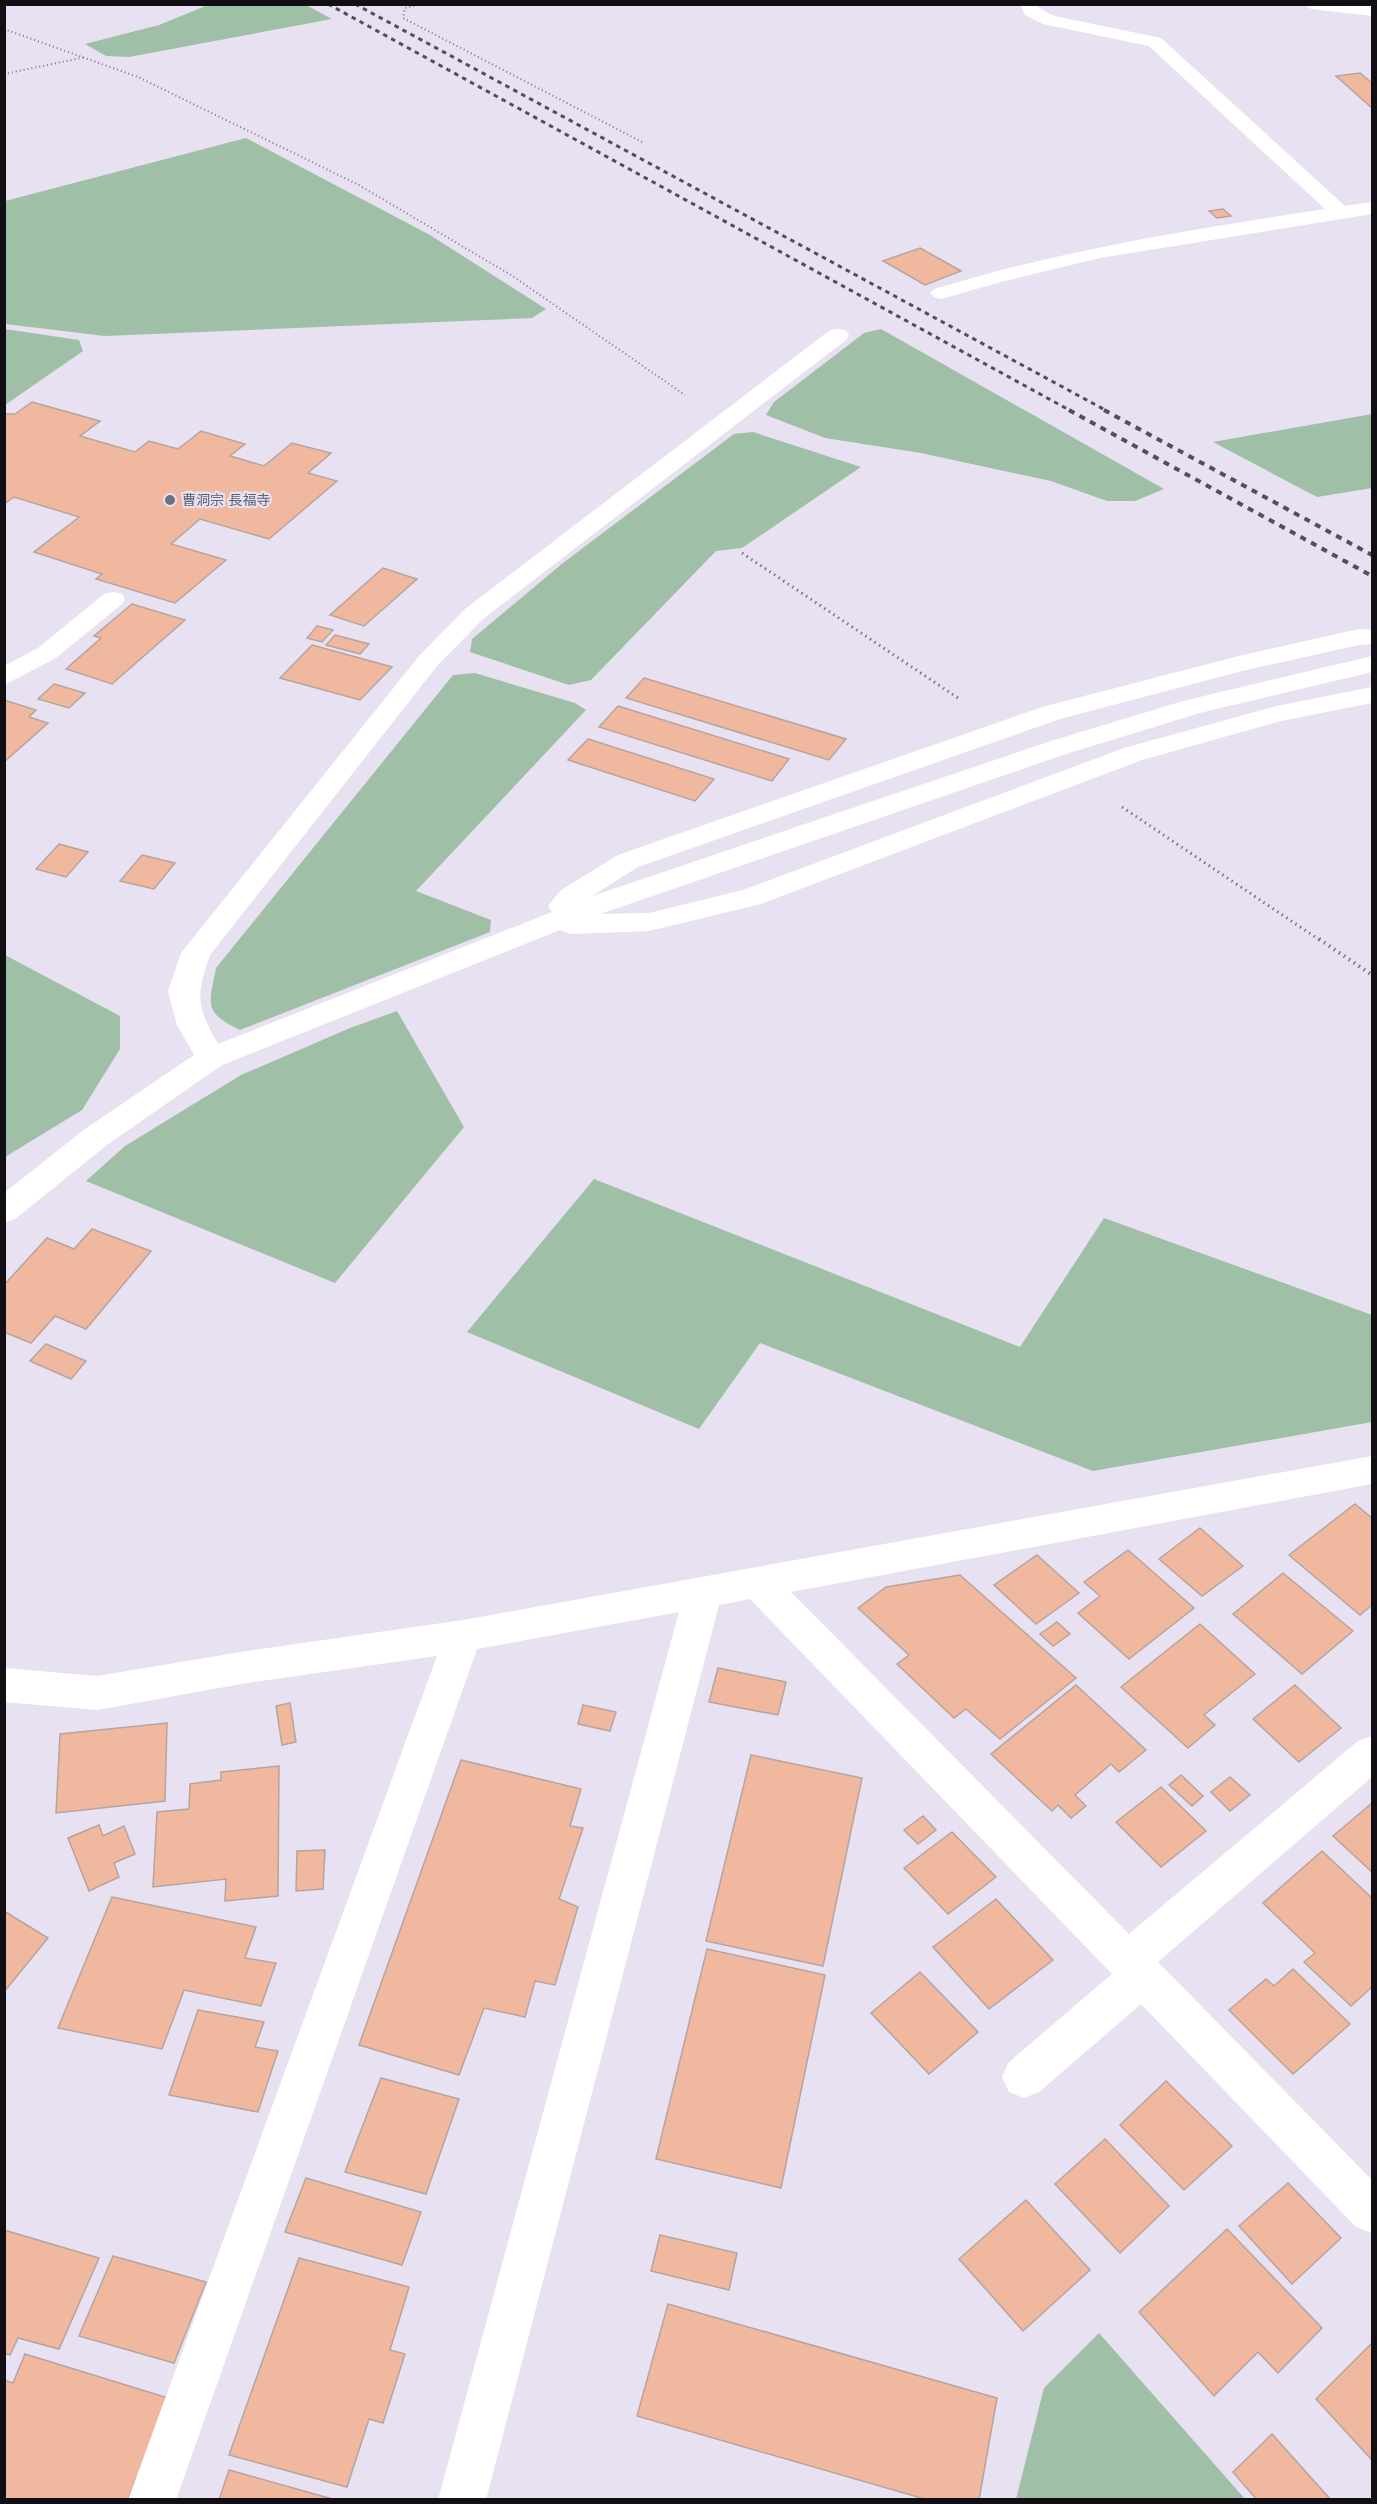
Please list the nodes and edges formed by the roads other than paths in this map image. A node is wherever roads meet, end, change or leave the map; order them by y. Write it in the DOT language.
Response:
graph roads {
  1 [pos="1029,4"];
  2 [pos="1311,4"];
  3 [pos="1372,11"];
  4 [pos="1372,208"];
  5 [pos="1341,213"];
  6 [pos="940,293"];
  7 [pos="838,335"];
  8 [pos="112,599"];
  9 [pos="1372,637"];
  10 [pos="1372,664"];
  11 [pos="4,677"];
  12 [pos="1372,695"];
  13 [pos="545,926"];
  14 [pos="211,1058"];
  15 [pos="4,1211"];
  16 [pos="1372,1470"];
  17 [pos="759,1584"];
  18 [pos="703,1593"];
  19 [pos="463,1636"];
  20 [pos="4,1686"];
  21 [pos="1372,1754"];
  22 [pos="1136,1967"];
  23 [pos="1024,2077"];
  24 [pos="1372,2211"];
  25 [pos="152,2499"];
  26 [pos="462,2499"];
  1 -- 5 [label="main road"];
  2 -- 3 [label="main road"];
  4 -- 5 [label="main road"];
  5 -- 6 [label="main road"];
  7 -- 14 [label="main road"];
  8 -- 11 [label="main road"];
  9 -- 13 [label="main road"];
  10 -- 13 [label="main road"];
  12 -- 13 [label="main road"];
  13 -- 14 [label="main road"];
  14 -- 15 [label="main road"];
  16 -- 17 [label="main road"];
  17 -- 18 [label="main road"];
  17 -- 22 [label="main road"];
  18 -- 19 [label="main road"];
  18 -- 26 [label="main road"];
  19 -- 20 [label="main road"];
  19 -- 25 [label="main road"];
  21 -- 22 [label="main road"];
  22 -- 23 [label="main road"];
  22 -- 24 [label="main road"];
}
